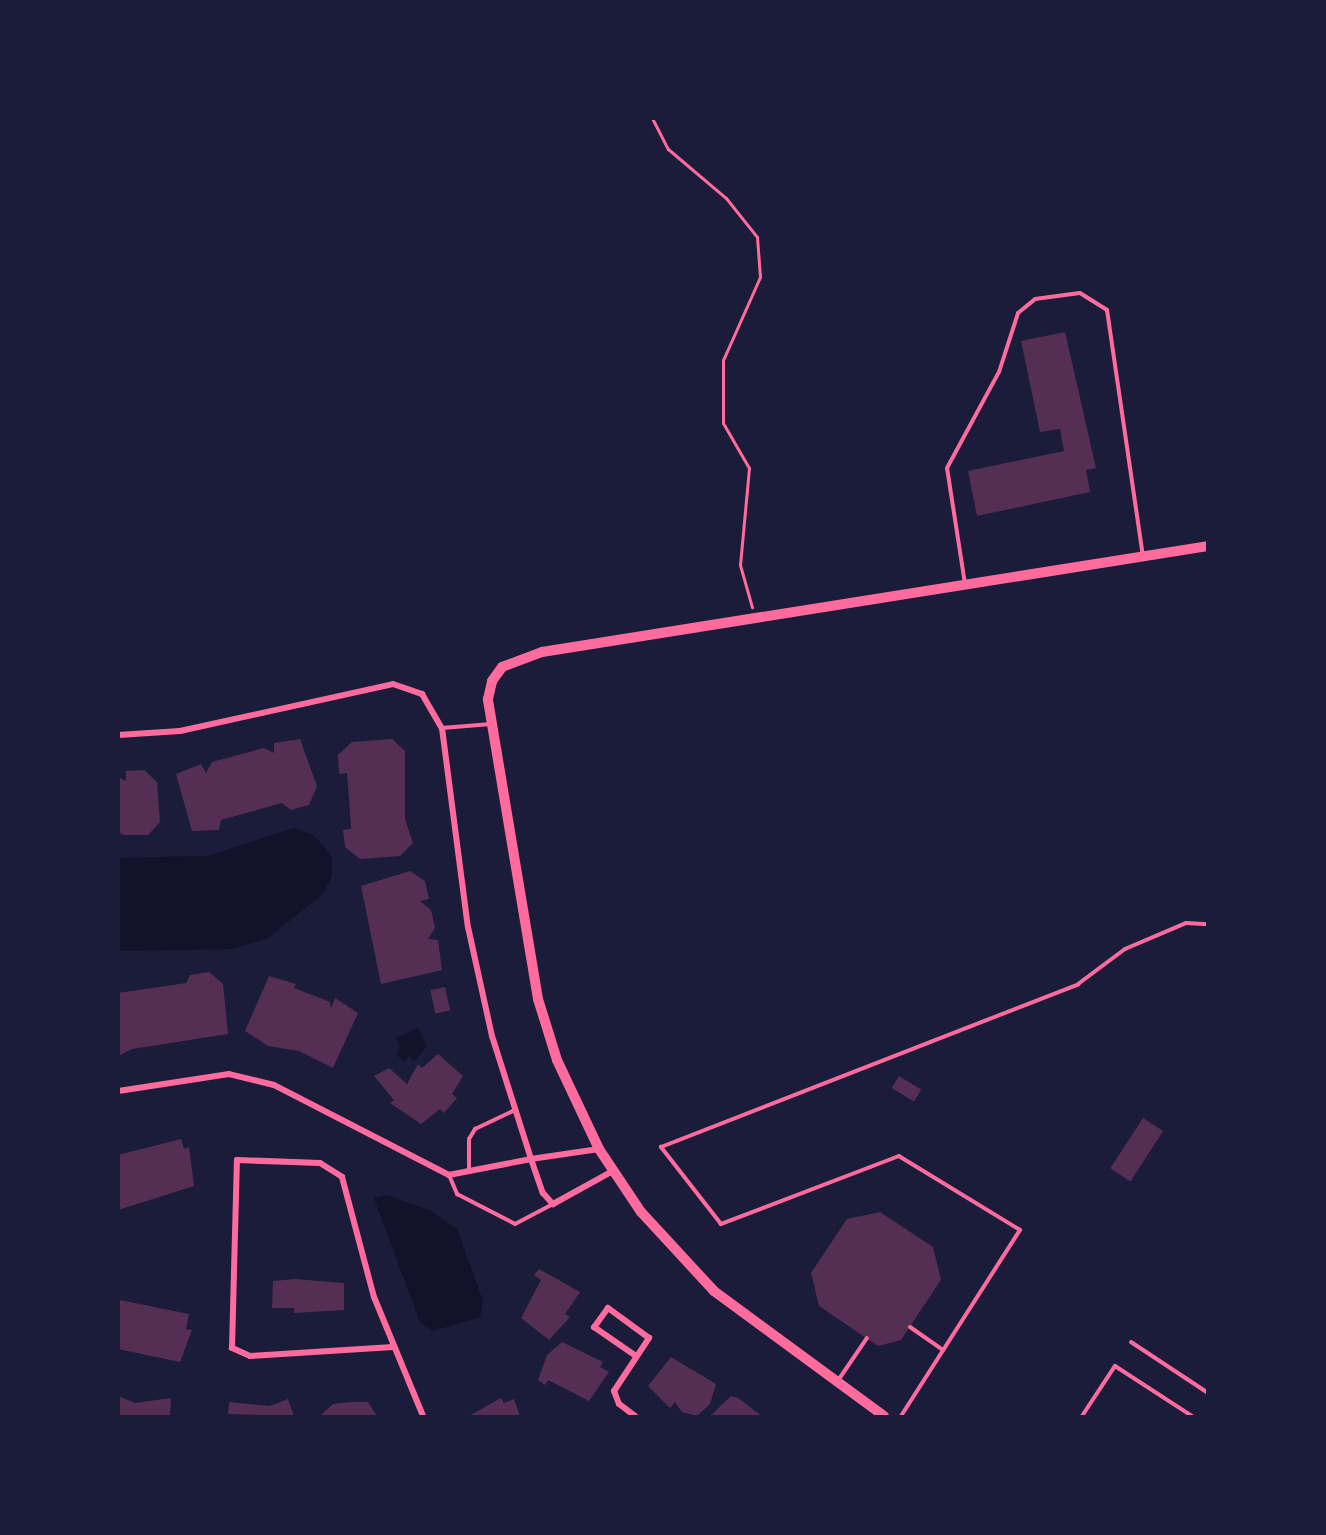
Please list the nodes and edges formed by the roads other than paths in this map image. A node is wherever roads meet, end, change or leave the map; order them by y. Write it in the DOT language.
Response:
graph roads {
  1 [pos="1208,546"];
  2 [pos="1143,557"];
  3 [pos="965,585"];
  4 [pos="492,723"];
  5 [pos="442,728"];
  6 [pos="118,735"];
  7 [pos="1208,924"];
  8 [pos="118,1091"];
  9 [pos="515,1110"];
  10 [pos="599,1149"];
  11 [pos="531,1159"];
  12 [pos="469,1172"];
  13 [pos="613,1172"];
  14 [pos="448,1175"];
  15 [pos="553,1204"];
  16 [pos="910,1327"];
  17 [pos="867,1338"];
  18 [pos="1131,1342"];
  19 [pos="393,1347"];
  20 [pos="944,1350"];
  21 [pos="636,1356"];
  22 [pos="836,1383"];
  23 [pos="1208,1394"];
  24 [pos="423,1416"];
  25 [pos="635,1416"];
  26 [pos="884,1416"];
  27 [pos="901,1416"];
  28 [pos="1082,1416"];
  29 [pos="1192,1416"];
  1 -- 2 [label="street"];
  2 -- 3 [label="street"];
  2 -- 3 [label="lane"];
  3 -- 4 [label="street"];
  4 -- 5 [label="lane"];
  4 -- 10 [label="street"];
  5 -- 6 [label="street"];
  5 -- 9 [label="street"];
  7 -- 20 [label="lane"];
  8 -- 14 [label="street"];
  9 -- 11 [label="street"];
  9 -- 12 [label="lane"];
  10 -- 11 [label="street"];
  10 -- 13 [label="street"];
  11 -- 12 [label="street"];
  11 -- 15 [label="street"];
  12 -- 14 [label="street"];
  13 -- 15 [label="street"];
  13 -- 22 [label="street"];
  14 -- 15 [label="lane"];
  16 -- 20 [label="lane"];
  17 -- 22 [label="lane"];
  18 -- 23 [label="lane"];
  19 -- 19 [label="street"];
  19 -- 24 [label="street"];
  20 -- 27 [label="lane"];
  21 -- 21 [label="street"];
  21 -- 25 [label="street"];
  22 -- 26 [label="street"];
  28 -- 29 [label="lane"];
}
